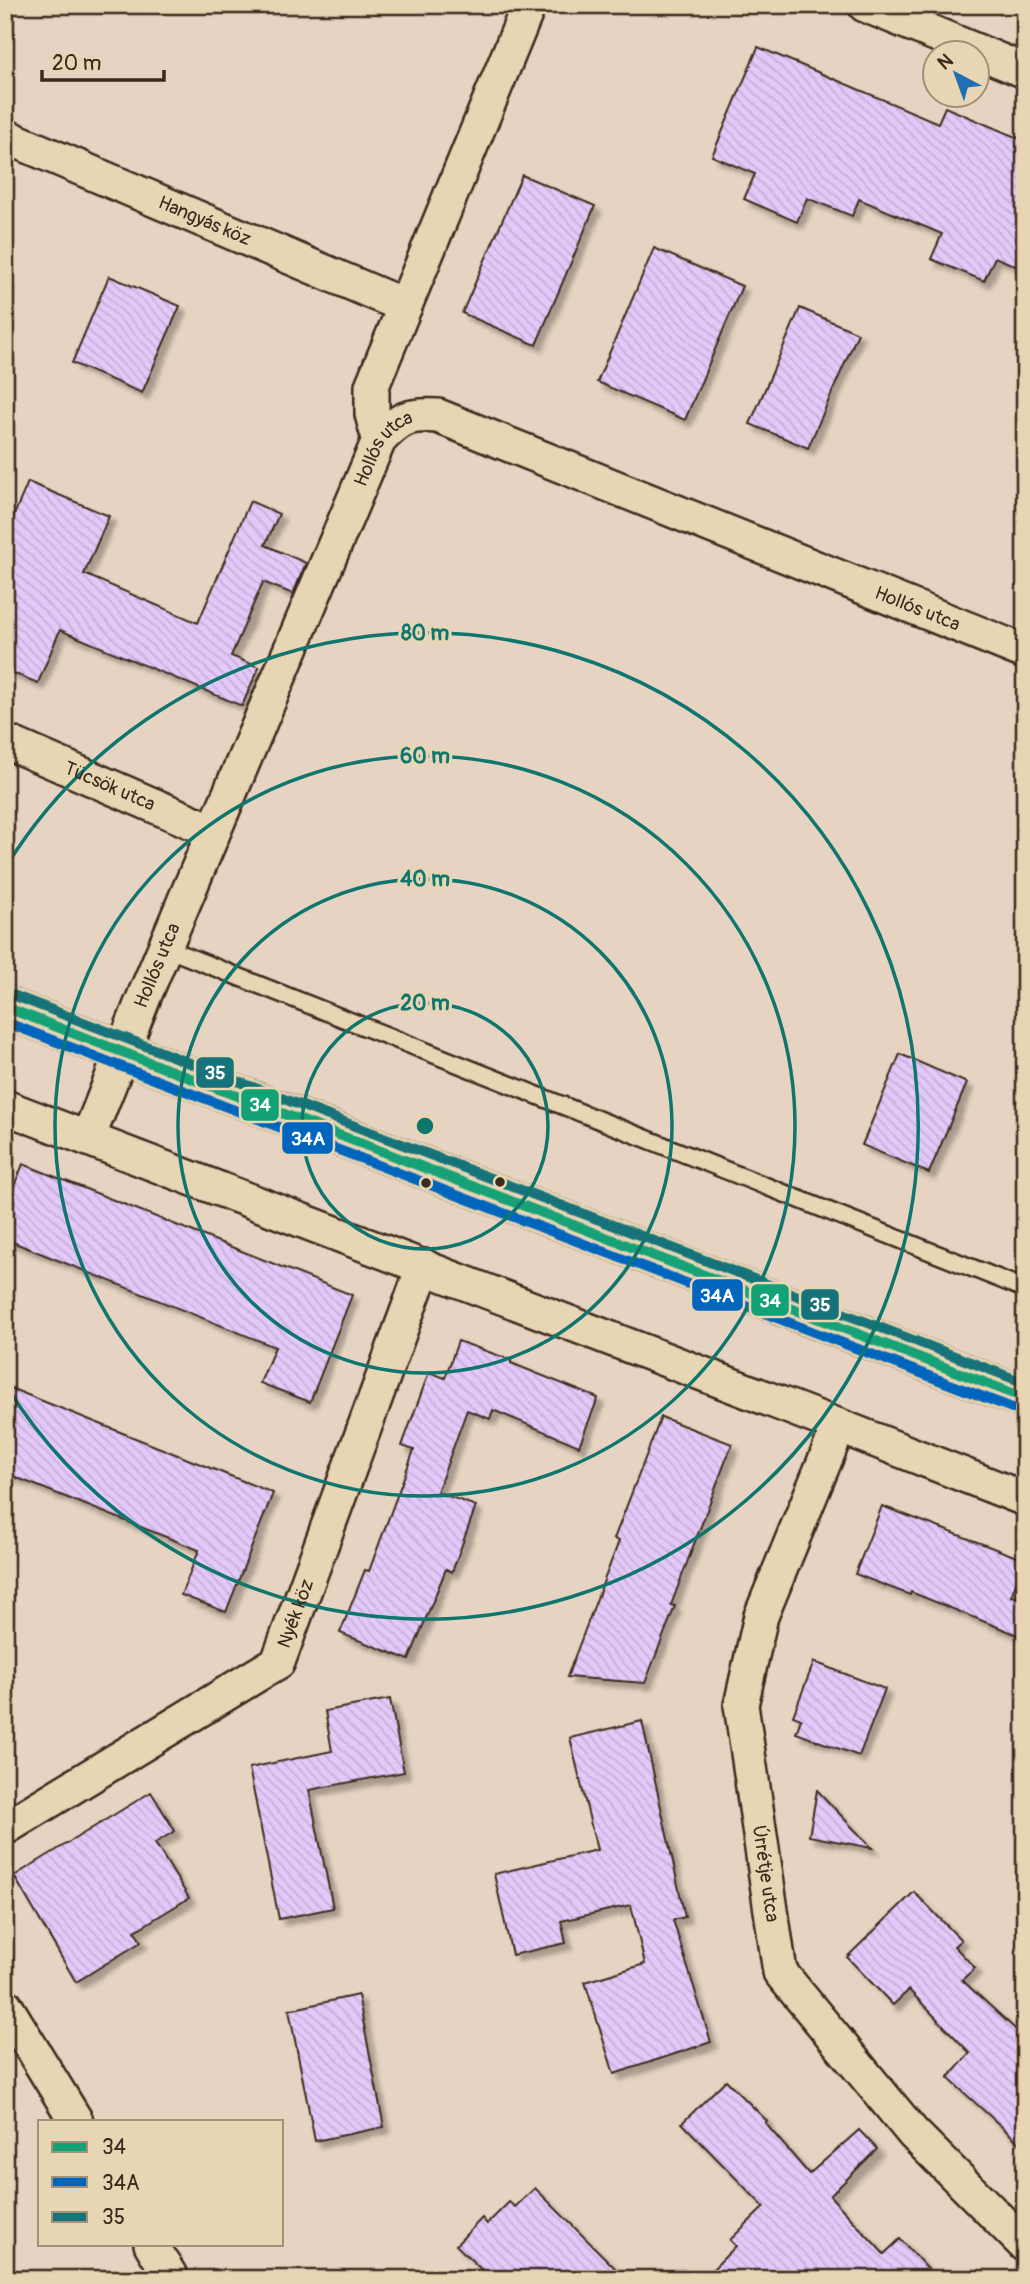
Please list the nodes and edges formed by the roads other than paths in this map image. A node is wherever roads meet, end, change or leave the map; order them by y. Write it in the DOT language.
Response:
graph roads {
  1 [pos="529,5"];
  2 [pos="865,5"];
  3 [pos="1025,71"];
  4 [pos="5,136"];
  5 [pos="405,306"];
  6 [pos="379,440"];
  7 [pos="1025,652"];
  8 [pos="5,741"];
  9 [pos="213,831"];
  10 [pos="166,948"];
  11 [pos="5,1007"];
  12 [pos="123,1054"];
  13 [pos="5,1107"];
  14 [pos="88,1138"];
  15 [pos="424,1266"];
  16 [pos="1025,1289"];
  17 [pos="1025,1398"];
  18 [pos="839,1426"];
  19 [pos="1025,1499"];
  20 [pos="5,1828"];
  21 [pos="5,2005"];
  22 [pos="75,2120"];
  23 [pos="1025,2245"];
  24 [pos="152,2246"];
  25 [pos="172,2279"];
  1 -- 5 [label="street"];
  2 -- 3 [label="street"];
  4 -- 5 [label="street, Hangyás köz"];
  5 -- 6 [label="street"];
  6 -- 7 [label="street, Hollós utca"];
  6 -- 9 [label="street, Hollós utca"];
  8 -- 9 [label="street, Tücsök utca"];
  9 -- 10 [label="street, Hollós utca"];
  10 -- 12 [label="street, Hollós utca"];
  10 -- 16 [label="lane"];
  11 -- 12 [label="main road"];
  12 -- 14 [label="street, Hollós utca"];
  12 -- 17 [label="main road"];
  13 -- 14 [label="street"];
  14 -- 15 [label="street"];
  15 -- 18 [label="street"];
  15 -- 20 [label="street, Nyék köz"];
  18 -- 19 [label="street"];
  18 -- 23 [label="street, Úrrétje utca"];
  21 -- 22 [label="street"];
  24 -- 25 [label="street"];
}
